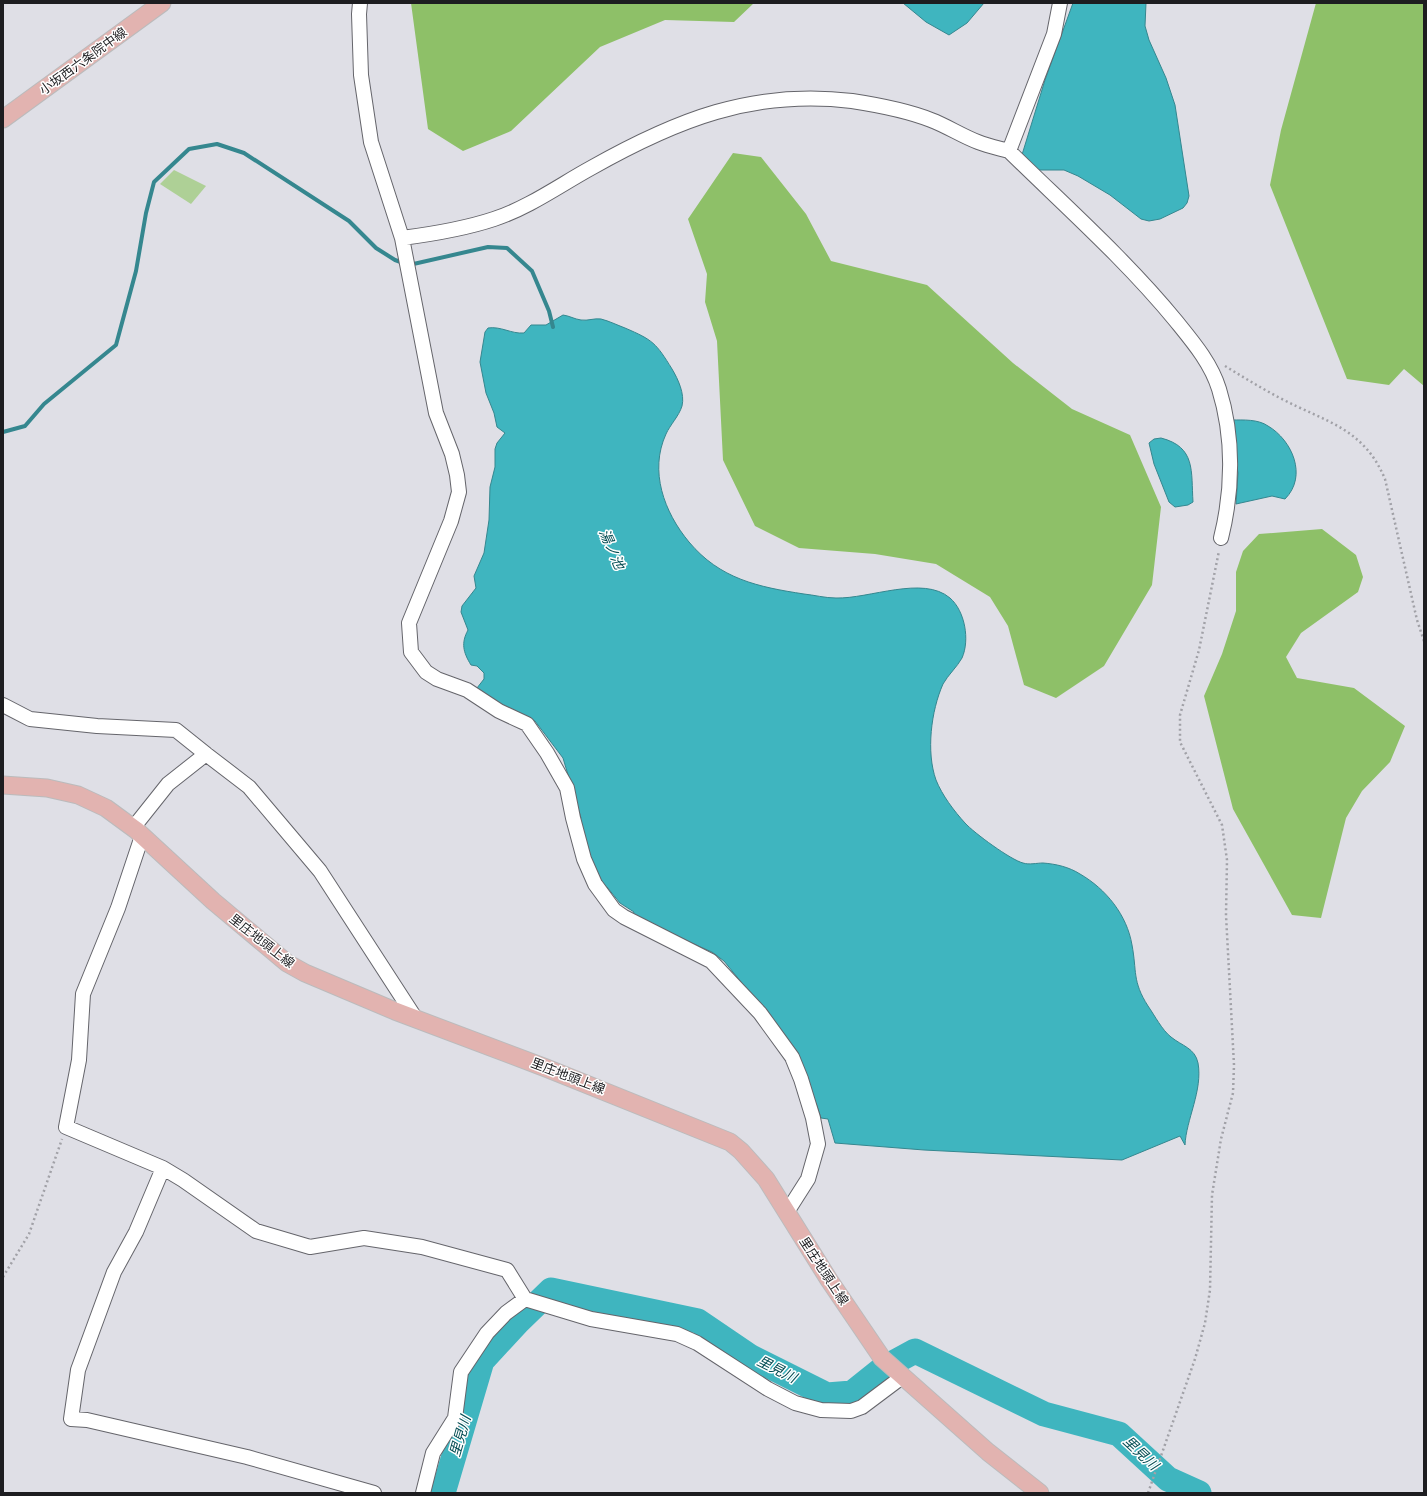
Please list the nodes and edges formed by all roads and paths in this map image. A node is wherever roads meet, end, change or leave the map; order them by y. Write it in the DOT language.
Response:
graph roads {
  1 [pos="162,3"];
  2 [pos="360,3"];
  3 [pos="1060,3"];
  4 [pos="3,119"];
  5 [pos="1009,151"];
  6 [pos="402,238"];
  7 [pos="1202,352"];
  8 [pos="1221,538"];
  9 [pos="1424,641"];
  10 [pos="3,705"];
  11 [pos="206,754"];
  12 [pos="3,785"];
  13 [pos="138,832"];
  14 [pos="416,1018"];
  15 [pos="66,1127"];
  16 [pos="163,1168"];
  17 [pos="787,1212"];
  18 [pos="3,1276"];
  19 [pos="526,1300"];
  20 [pos="899,1374"];
  21 [pos="374,1493"];
  22 [pos="423,1493"];
  23 [pos="1040,1493"];
  24 [pos="1148,1493"];
  1 -- 4 [label="main road, 小坂西六条院中線"];
  2 -- 6 [label="street"];
  3 -- 5 [label="street"];
  5 -- 6 [label="street"];
  5 -- 7 [label="street"];
  6 -- 17 [label="street"];
  7 -- 8 [label="street"];
  7 -- 9 [label="path"];
  8 -- 24 [label="path"];
  10 -- 11 [label="street"];
  11 -- 13 [label="street"];
  11 -- 14 [label="street"];
  12 -- 13 [label="main road, 里庄地頭上線"];
  13 -- 14 [label="main road, 里庄地頭上線"];
  13 -- 15 [label="street"];
  14 -- 17 [label="main road, 里庄地頭上線"];
  15 -- 16 [label="street"];
  15 -- 18 [label="path"];
  16 -- 19 [label="street"];
  16 -- 21 [label="street"];
  17 -- 20 [label="main road, 里庄地頭上線"];
  19 -- 20 [label="street"];
  19 -- 22 [label="street"];
  20 -- 23 [label="main road, 里庄地頭上線"];
}
